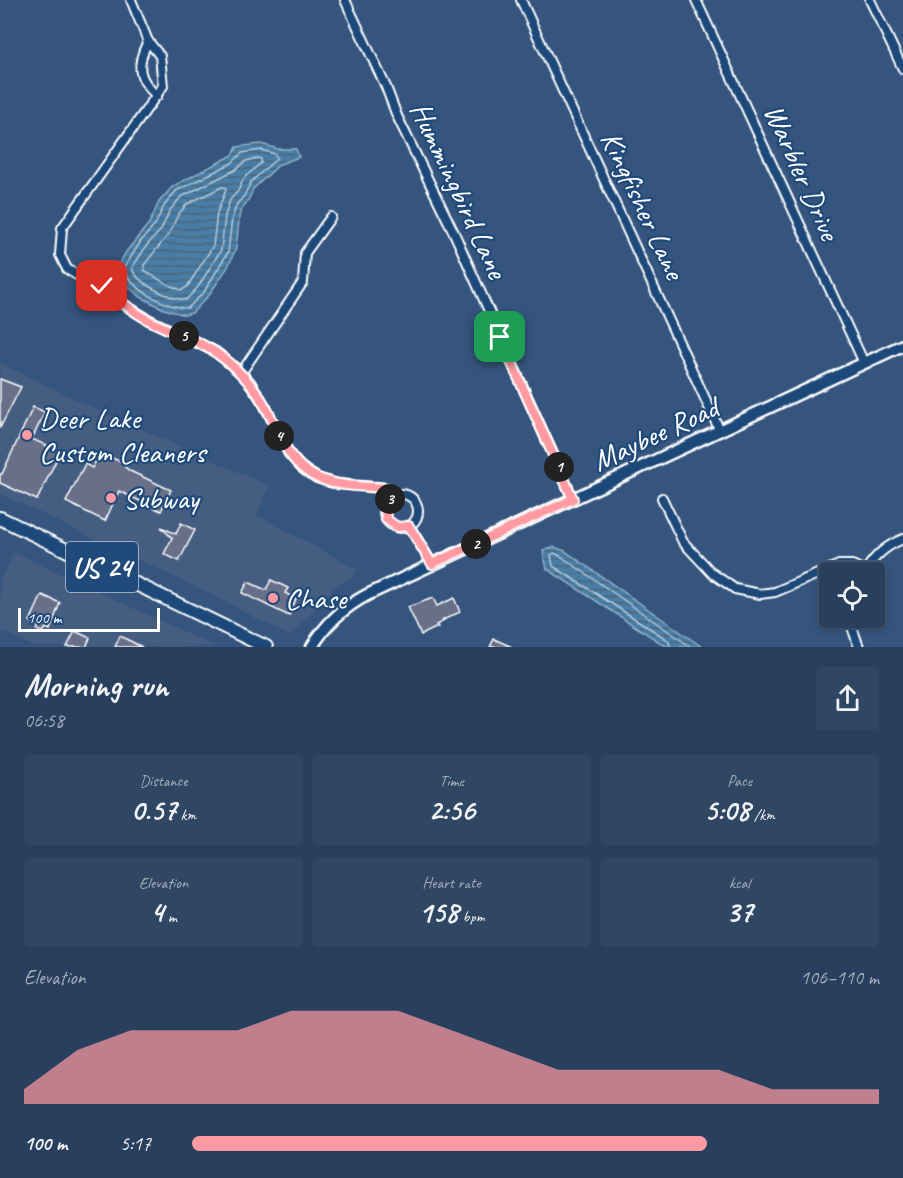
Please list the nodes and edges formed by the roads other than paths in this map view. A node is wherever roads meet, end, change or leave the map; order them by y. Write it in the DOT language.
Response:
graph roads {
  1 [pos="131,0"];
  2 [pos="345,0"];
  3 [pos="521,0"];
  4 [pos="696,0"];
  5 [pos="870,0"];
  6 [pos="148,41"];
  7 [pos="903,69"];
  8 [pos="157,96"];
  9 [pos="331,217"];
  10 [pos="903,345"];
  11 [pos="864,363"];
  12 [pos="241,373"];
  13 [pos="720,431"];
  14 [pos="393,496"];
  15 [pos="662,498"];
  16 [pos="573,499"];
  17 [pos="0,518"];
  18 [pos="409,526"];
  19 [pos="903,539"];
  20 [pos="871,562"];
  21 [pos="432,564"];
  22 [pos="819,573"];
  23 [pos="852,628"];
  24 [pos="266,647"];
  25 [pos="312,647"];
  26 [pos="859,647"];
  1 -- 6 [label="street"];
  2 -- 16 [label="street, Hummingbird Lane"];
  3 -- 13 [label="street, Kingfisher Lane"];
  4 -- 11 [label="street, Warbler Drive"];
  5 -- 7 [label="street"];
  6 -- 8 [label="street"];
  6 -- 8 [label="street"];
  8 -- 12 [label="street"];
  9 -- 12 [label="street"];
  10 -- 11 [label="main road, Maybee Road"];
  11 -- 13 [label="main road, Maybee Road"];
  12 -- 14 [label="street"];
  13 -- 16 [label="main road, Maybee Road"];
  14 -- 18 [label="street"];
  14 -- 18 [label="street"];
  15 -- 22 [label="street"];
  16 -- 21 [label="main road, Maybee Road"];
  17 -- 24 [label="main road, US 24"];
  18 -- 21 [label="street"];
  19 -- 20 [label="street"];
  21 -- 25 [label="main road, Maybee Road"];
  23 -- 26 [label="street"];
}
